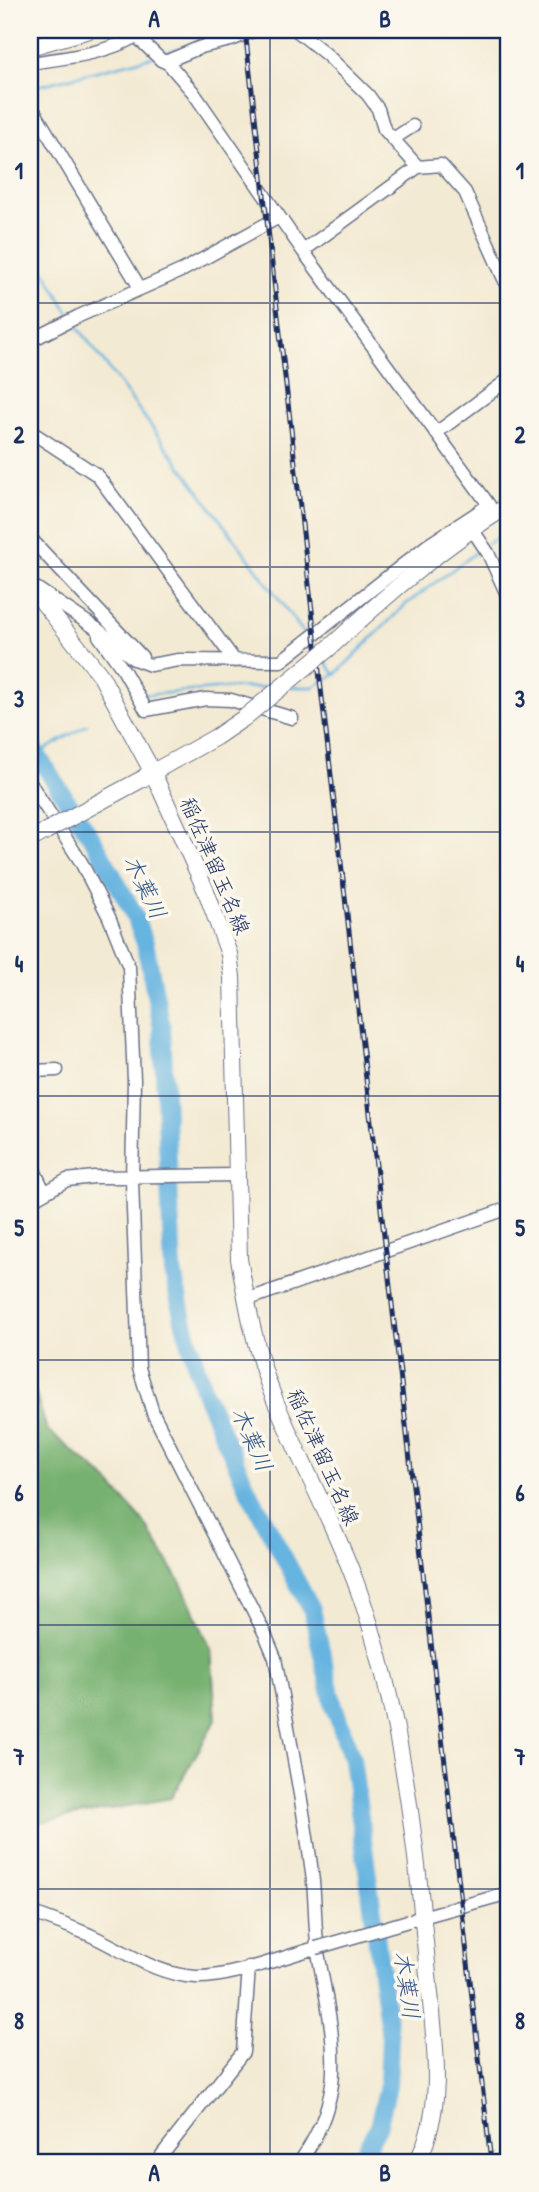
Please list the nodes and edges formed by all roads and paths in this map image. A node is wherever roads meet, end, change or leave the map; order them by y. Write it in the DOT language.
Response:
graph roads {
  1 [pos="89,30"];
  2 [pos="255,30"];
  3 [pos="296,30"];
  4 [pos="140,33"];
  5 [pos="30,49"];
  6 [pos="86,54"];
  7 [pos="163,61"];
  8 [pos="30,63"];
  9 [pos="30,104"];
  10 [pos="413,126"];
  11 [pos="393,139"];
  12 [pos="418,167"];
  13 [pos="279,217"];
  14 [pos="303,251"];
  15 [pos="141,288"];
  16 [pos="509,290"];
  17 [pos="30,341"];
  18 [pos="509,379"];
  19 [pos="436,433"];
  20 [pos="30,439"];
  21 [pos="509,505"];
  22 [pos="472,530"];
  23 [pos="30,538"];
  24 [pos="30,585"];
  25 [pos="509,599"];
  26 [pos="91,625"];
  27 [pos="235,661"];
  28 [pos="150,665"];
  29 [pos="292,718"];
  30 [pos="148,775"];
  31 [pos="30,783"];
  32 [pos="30,840"];
  33 [pos="57,1070"];
  34 [pos="30,1071"];
  35 [pos="32,1166"];
  36 [pos="236,1175"];
  37 [pos="132,1177"];
  38 [pos="44,1191"];
  39 [pos="30,1201"];
  40 [pos="509,1208"];
  41 [pos="246,1300"];
  42 [pos="509,1893"];
  43 [pos="30,1912"];
  44 [pos="416,1919"];
  45 [pos="249,1967"];
  46 [pos="162,2155"];
  47 [pos="509,2158"];
  48 [pos="300,2162"];
  49 [pos="417,2162"];
  50 [pos="496,2162"];
  1 -- 5 [label="main road"];
  2 -- 7 [label="street"];
  3 -- 11 [label="street"];
  4 -- 6 [label="street"];
  4 -- 7 [label="street"];
  5 -- 6 [label="street"];
  6 -- 8 [label="street"];
  7 -- 13 [label="street"];
  9 -- 15 [label="street"];
  10 -- 11 [label="street"];
  11 -- 12 [label="street"];
  12 -- 14 [label="street"];
  12 -- 16 [label="street"];
  13 -- 14 [label="street"];
  13 -- 15 [label="street"];
  14 -- 19 [label="street"];
  15 -- 17 [label="street"];
  18 -- 19 [label="street"];
  19 -- 22 [label="street"];
  20 -- 27 [label="street"];
  21 -- 22 [label="main road"];
  22 -- 25 [label="street"];
  22 -- 27 [label="street"];
  22 -- 30 [label="main road, bridge"];
  23 -- 28 [label="street"];
  24 -- 26 [label="street"];
  24 -- 30 [label="main road, 稲佐津留玉名線"];
  26 -- 28 [label="street"];
  26 -- 29 [label="street"];
  27 -- 28 [label="street"];
  30 -- 32 [label="main road, bridge"];
  30 -- 36 [label="main road, 稲佐津留玉名線"];
  31 -- 37 [label="street"];
  33 -- 34 [label="street"];
  35 -- 38 [label="street"];
  36 -- 37 [label="street"];
  36 -- 41 [label="main road, 稲佐津留玉名線"];
  37 -- 38 [label="street"];
  37 -- 48 [label="street"];
  38 -- 39 [label="street"];
  40 -- 41 [label="street"];
  41 -- 44 [label="main road, 稲佐津留玉名線"];
  42 -- 44 [label="street"];
  43 -- 45 [label="street"];
  44 -- 45 [label="street, bridge"];
  44 -- 49 [label="main road, 稲佐津留玉名線"];
  45 -- 46 [label="street"];
  47 -- 50 [label="street"];
}
